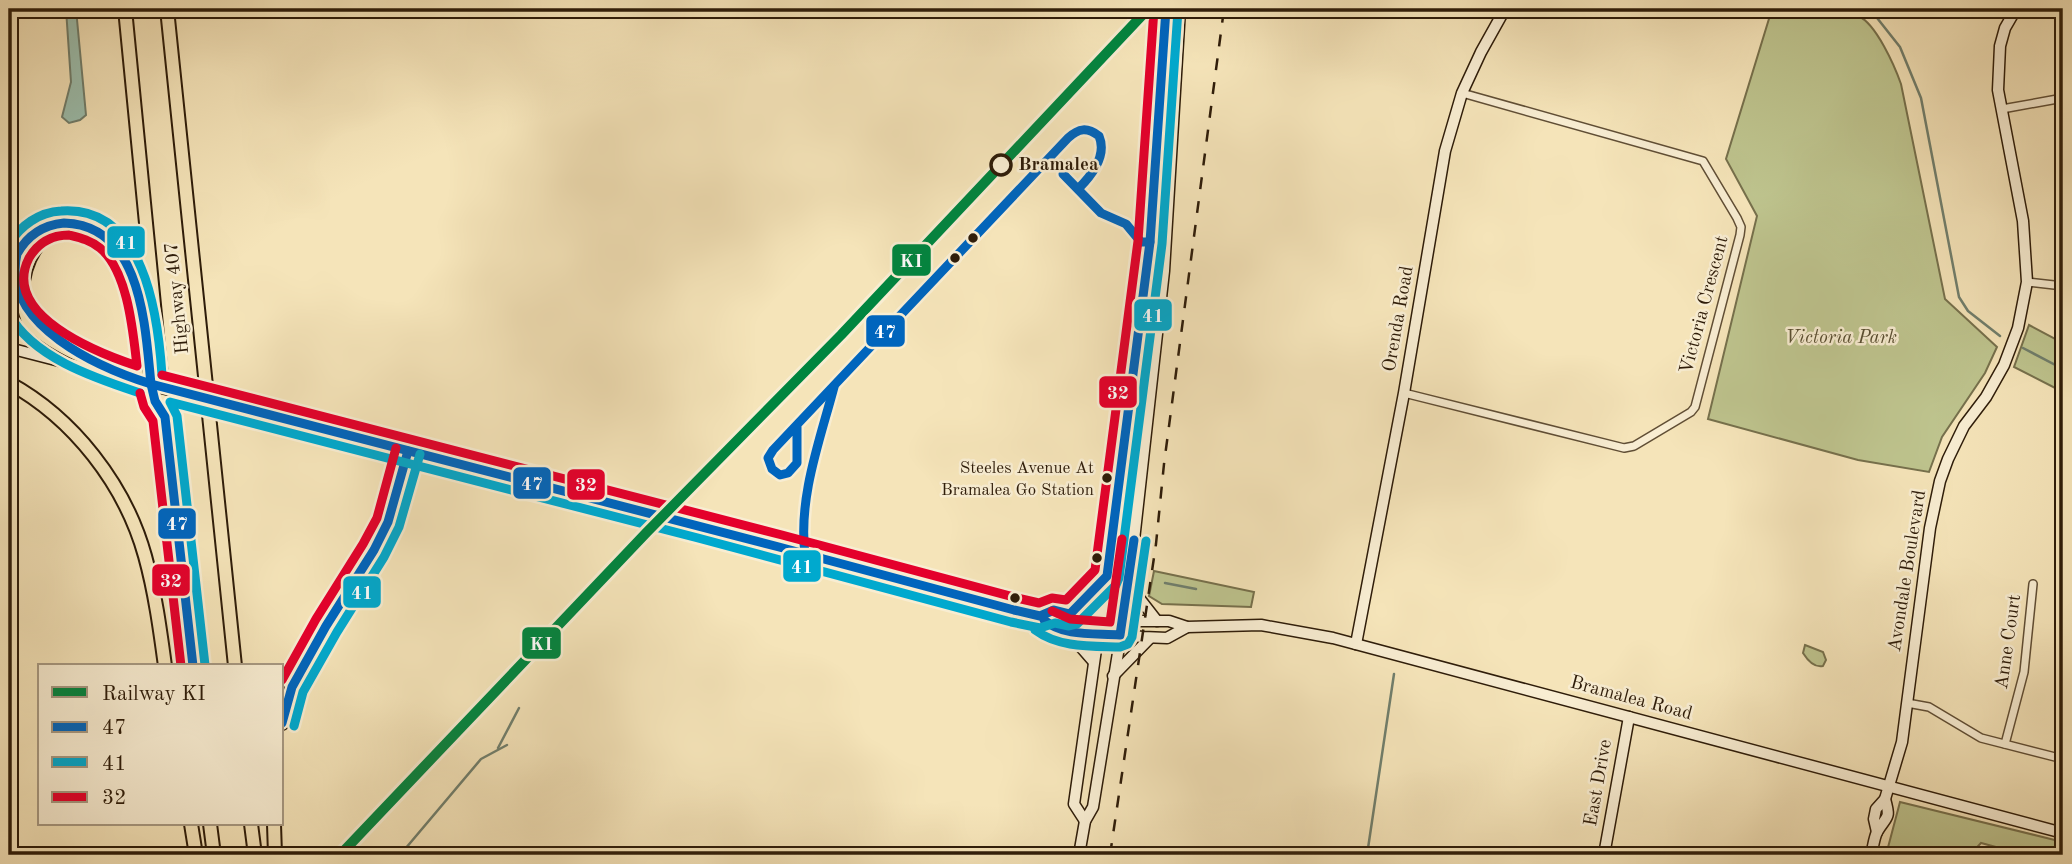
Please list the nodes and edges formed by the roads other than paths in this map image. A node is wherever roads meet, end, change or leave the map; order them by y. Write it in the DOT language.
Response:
graph roads {
  1 [pos="125,9"];
  2 [pos="167,9"];
  3 [pos="1166,9"];
  4 [pos="1180,9"];
  5 [pos="1505,9"];
  6 [pos="2016,9"];
  7 [pos="1462,93"];
  8 [pos="2063,98"];
  9 [pos="2002,109"];
  10 [pos="1150,242"];
  11 [pos="1167,243"];
  12 [pos="2027,282"];
  13 [pos="2063,286"];
  14 [pos="9,348"];
  15 [pos="135,381"];
  16 [pos="9,383"];
  17 [pos="1404,393"];
  18 [pos="165,417"];
  19 [pos="408,451"];
  20 [pos="1107,576"];
  21 [pos="2033,584"];
  22 [pos="1129,585"];
  23 [pos="1070,614"];
  24 [pos="1040,615"];
  25 [pos="1101,618"];
  26 [pos="1122,620"];
  27 [pos="1157,621"];
  28 [pos="1186,627"];
  29 [pos="1066,630"];
  30 [pos="1098,633"];
  31 [pos="1119,635"];
  32 [pos="1150,638"];
  33 [pos="1356,644"];
  34 [pos="1093,661"];
  35 [pos="165,664"];
  36 [pos="193,664"];
  37 [pos="235,664"];
  38 [pos="1113,676"];
  39 [pos="1907,703"];
  40 [pos="284,716"];
  41 [pos="1629,717"];
  42 [pos="2005,744"];
  43 [pos="2063,759"];
  44 [pos="1889,786"];
  45 [pos="1084,821"];
  46 [pos="191,826"];
  47 [pos="210,826"];
  48 [pos="251,826"];
  49 [pos="274,826"];
  50 [pos="2063,833"];
  51 [pos="275,850"];
  52 [pos="196,855"];
  53 [pos="214,855"];
  54 [pos="255,855"];
  55 [pos="1079,855"];
  56 [pos="1604,855"];
  57 [pos="1871,855"];
  1 -- 18 [label="highway, Highway 407"];
  2 -- 37 [label="highway, Highway 407"];
  3 -- 10 [label="main road"];
  4 -- 11 [label="main road"];
  5 -- 7 [label="main road, Orenda Road"];
  6 -- 9 [label="main road, Avondale Boulevard"];
  7 -- 17 [label="main road, Orenda Road"];
  7 -- 17 [label="street, Victoria Crescent"];
  8 -- 9 [label="street"];
  9 -- 12 [label="main road, Avondale Boulevard"];
  10 -- 11 [label="main road"];
  10 -- 20 [label="main road"];
  11 -- 22 [label="main road"];
  12 -- 13 [label="street"];
  12 -- 39 [label="main road, Avondale Boulevard"];
  14 -- 15 [label="main road, Bramalea Road"];
  15 -- 18 [label="highway"];
  15 -- 19 [label="main road, Bramalea Road, bridge"];
  16 -- 35 [label="highway"];
  17 -- 33 [label="main road, Orenda Road"];
  18 -- 36 [label="highway, Highway 407"];
  19 -- 24 [label="main road, Bramalea Road, bridge"];
  19 -- 40 [label="highway"];
  20 -- 23 [label="main road"];
  20 -- 25 [label="main road"];
  21 -- 42 [label="street, Anne Court"];
  22 -- 26 [label="main road"];
  22 -- 27 [label="main road"];
  23 -- 24 [label="main road, Bramalea Road"];
  23 -- 25 [label="main road, Bramalea Road"];
  24 -- 29 [label="main road, Bramalea Road"];
  25 -- 26 [label="main road, Bramalea Road"];
  25 -- 30 [label="main road"];
  26 -- 27 [label="main road, Bramalea Road"];
  26 -- 31 [label="main road"];
  27 -- 28 [label="main road, Bramalea Road"];
  28 -- 32 [label="main road, Bramalea Road"];
  28 -- 33 [label="main road, Bramalea Road"];
  29 -- 30 [label="main road, Bramalea Road"];
  29 -- 34 [label="main road"];
  30 -- 31 [label="main road, Bramalea Road"];
  30 -- 34 [label="main road"];
  31 -- 32 [label="main road, Bramalea Road"];
  31 -- 38 [label="main road"];
  32 -- 38 [label="main road"];
  33 -- 41 [label="main road, Bramalea Road"];
  34 -- 45 [label="main road"];
  38 -- 45 [label="main road"];
  39 -- 42 [label="street"];
  39 -- 44 [label="main road, Avondale Boulevard"];
  41 -- 44 [label="main road, Bramalea Road"];
  41 -- 56 [label="main road, East Drive"];
  42 -- 43 [label="street"];
  44 -- 50 [label="main road, Bramalea Road"];
  44 -- 57 [label="main road, Avondale Boulevard"];
  45 -- 55 [label="main road"];
  46 -- 52 [label="highway"];
  47 -- 53 [label="highway"];
  48 -- 54 [label="highway"];
  49 -- 51 [label="highway"];
}
